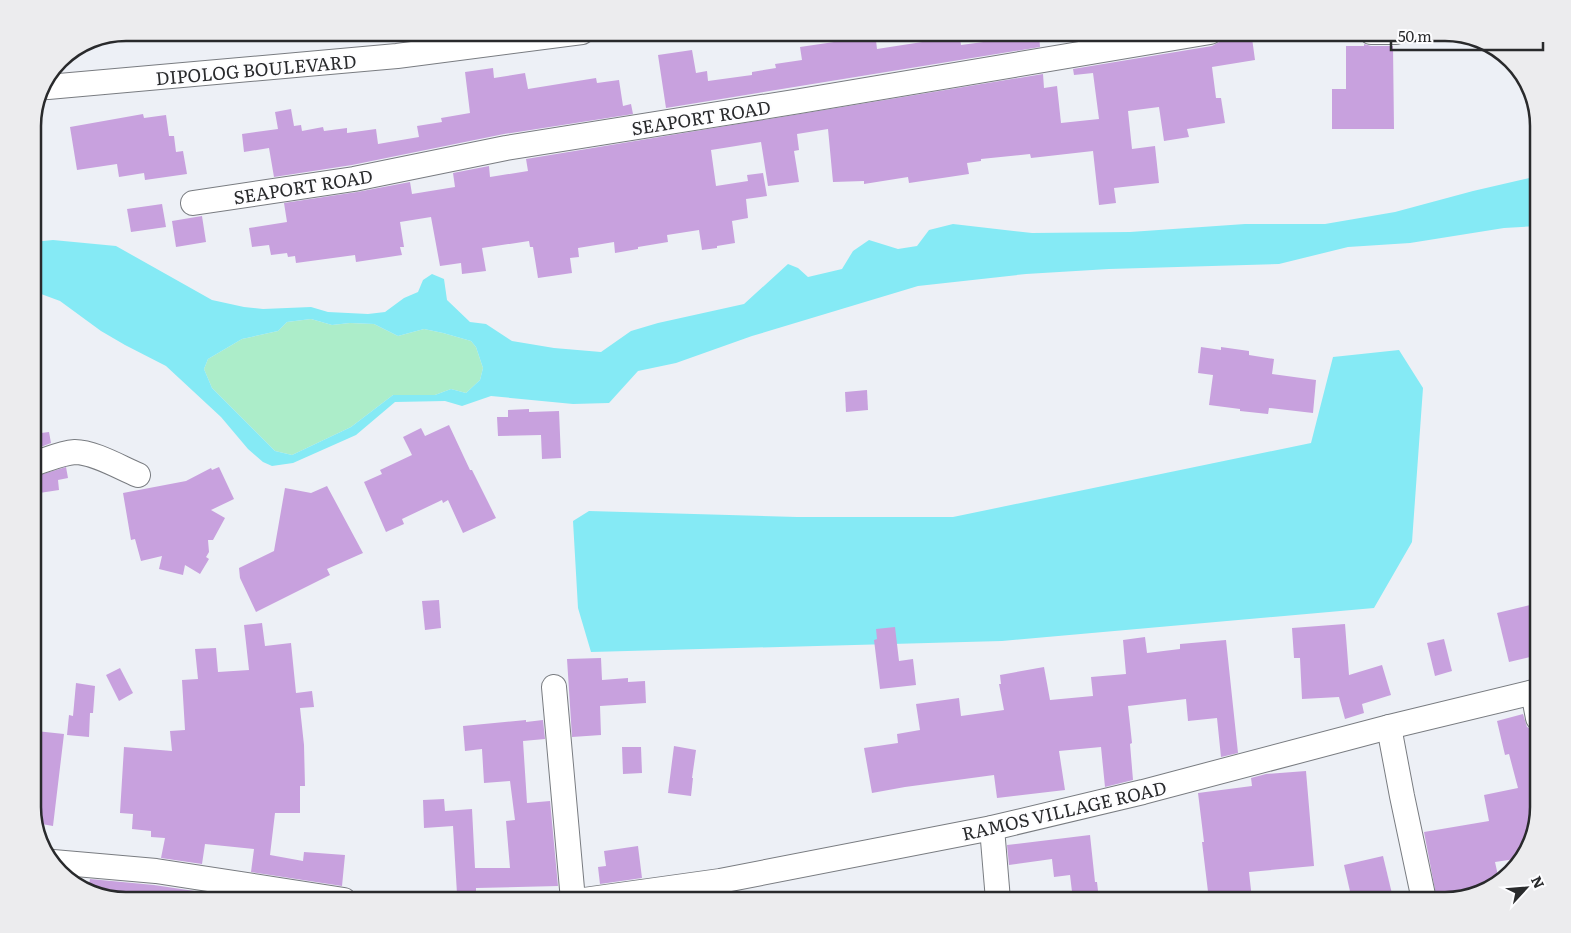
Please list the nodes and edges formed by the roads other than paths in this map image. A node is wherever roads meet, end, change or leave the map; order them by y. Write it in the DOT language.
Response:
graph roads {
  1 [pos="513,41"];
  2 [pos="1157,41"];
  3 [pos="51,87"];
  4 [pos="193,203"];
  5 [pos="41,461"];
  6 [pos="138,476"];
  7 [pos="554,687"];
  8 [pos="1530,693"];
  9 [pos="1389,727"];
  10 [pos="992,828"];
  11 [pos="67,868"];
  12 [pos="290,892"];
  13 [pos="572,892"];
  14 [pos="641,892"];
  15 [pos="997,892"];
  16 [pos="1422,892"];
  1 -- 3 [label="street, DIPOLOG BOULEVARD"];
  2 -- 4 [label="street, SEAPORT ROAD"];
  5 -- 6 [label="street"];
  7 -- 13 [label="street"];
  8 -- 9 [label="street, RAMOS VILLAGE ROAD"];
  9 -- 10 [label="street, RAMOS VILLAGE ROAD"];
  9 -- 16 [label="street"];
  10 -- 14 [label="street, RAMOS VILLAGE ROAD"];
  10 -- 15 [label="street"];
  11 -- 12 [label="street"];
}
